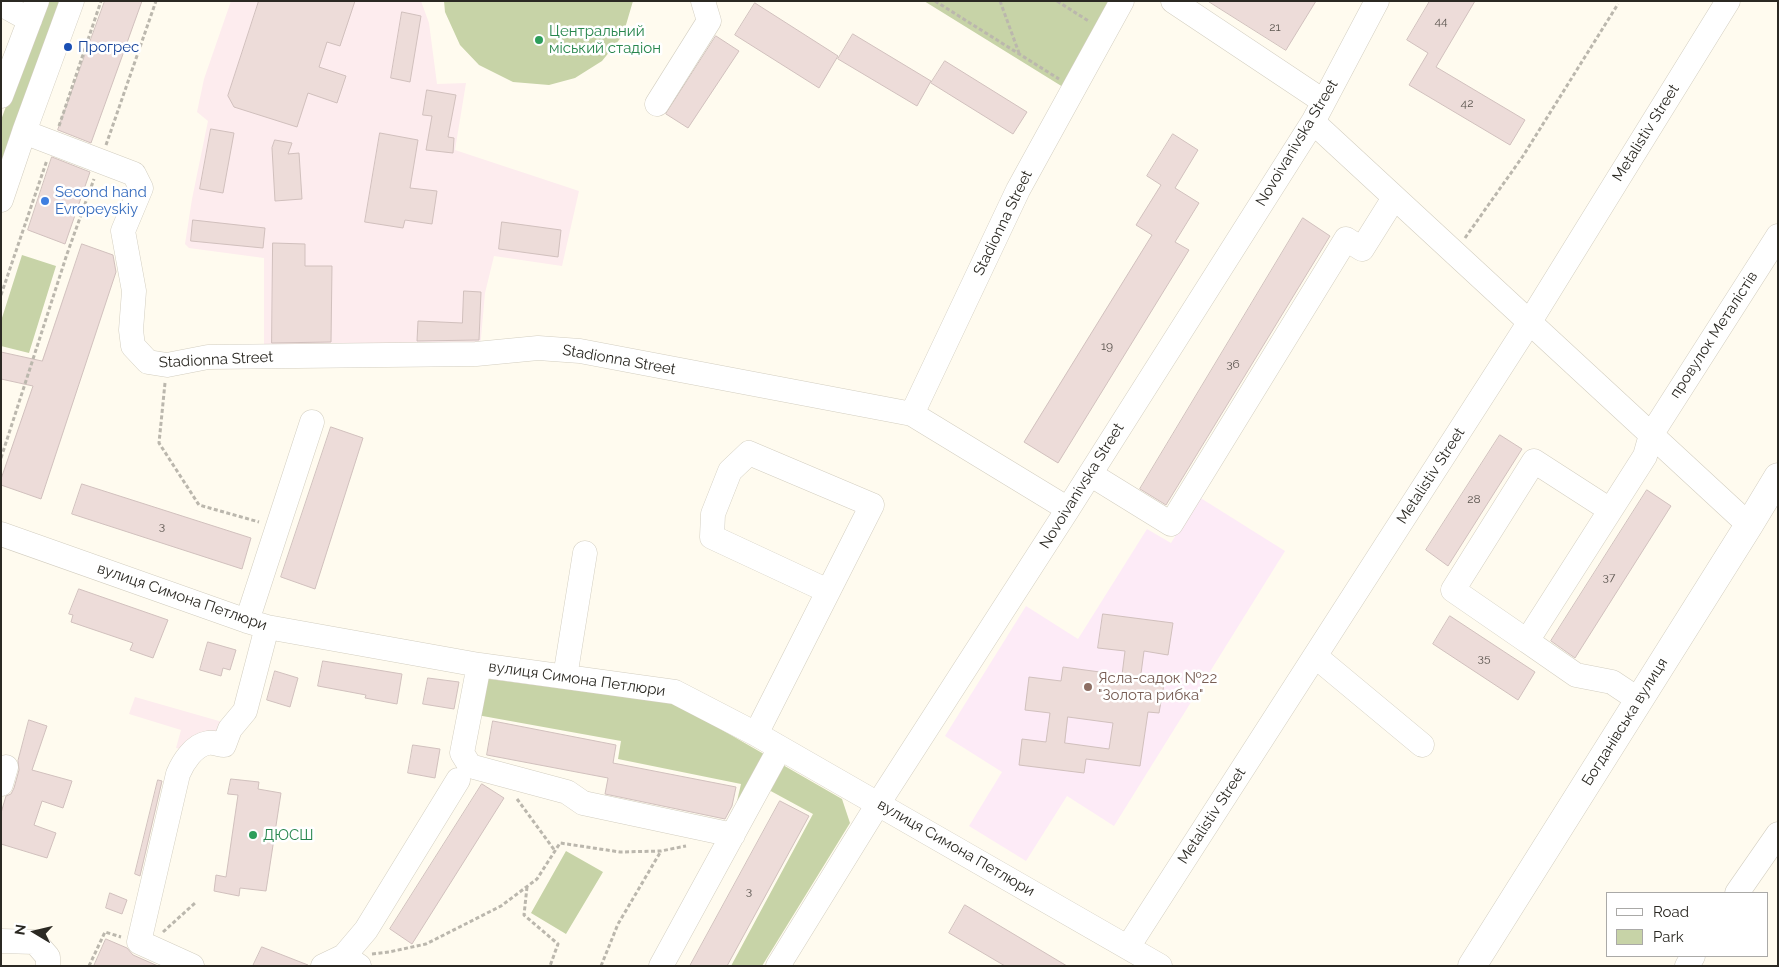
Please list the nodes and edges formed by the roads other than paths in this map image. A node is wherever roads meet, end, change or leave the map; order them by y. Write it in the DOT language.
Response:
graph roads {
  1 [pos="72,1"];
  2 [pos="703,1"];
  3 [pos="1122,1"];
  4 [pos="1173,1"];
  5 [pos="1377,1"];
  6 [pos="1728,1"];
  7 [pos="1,4"];
  8 [pos="33,11"];
  9 [pos="1,96"];
  10 [pos="1324,101"];
  11 [pos="657,104"];
  12 [pos="1312,122"];
  13 [pos="24,132"];
  14 [pos="1394,198"];
  15 [pos="1,200"];
  16 [pos="1778,236"];
  17 [pos="1529,323"];
  18 [pos="912,414"];
  19 [pos="312,422"];
  20 [pos="1651,434"];
  21 [pos="1090,474"];
  22 [pos="1778,477"];
  23 [pos="1068,509"];
  24 [pos="1610,510"];
  25 [pos="1749,525"];
  26 [pos="1,534"];
  27 [pos="585,554"];
  28 [pos="828,592"];
  29 [pos="257,624"];
  30 [pos="1527,641"];
  31 [pos="1315,656"];
  32 [pos="479,665"];
  33 [pos="565,677"];
  34 [pos="1639,700"];
  35 [pos="756,734"];
  36 [pos="1422,745"];
  37 [pos="780,748"];
  38 [pos="458,780"];
  39 [pos="878,804"];
  40 [pos="1778,834"];
  41 [pos="733,835"];
  42 [pos="1738,892"];
  43 [pos="1,941"];
  44 [pos="1128,946"];
  45 [pos="342,962"];
  46 [pos="48,966"];
  47 [pos="192,966"];
  48 [pos="662,966"];
  49 [pos="778,966"];
  50 [pos="1160,966"];
  51 [pos="1472,966"];
  1 -- 13 [label="street"];
  2 -- 11 [label="street"];
  3 -- 18 [label="street, Stadionna Street"];
  4 -- 10 [label="street"];
  5 -- 10 [label="street, Novoivanivska Street"];
  6 -- 17 [label="street, Metalistiv Street"];
  7 -- 8 [label="street"];
  8 -- 9 [label="street"];
  10 -- 12 [label="street, Novoivanivska Street"];
  12 -- 14 [label="street"];
  12 -- 21 [label="street, Novoivanivska Street"];
  13 -- 15 [label="street"];
  13 -- 18 [label="street, Stadionna Street"];
  14 -- 17 [label="street"];
  14 -- 21 [label="street"];
  16 -- 20 [label="street, провулок Металістів"];
  17 -- 20 [label="street"];
  17 -- 31 [label="street, Metalistiv Street"];
  18 -- 23 [label="street"];
  19 -- 29 [label="street"];
  20 -- 24 [label="street, провулок Металістів"];
  20 -- 25 [label="street"];
  21 -- 23 [label="street, Novoivanivska Street"];
  22 -- 25 [label="main road, Богданівська вулиця"];
  23 -- 39 [label="street, Novoivanivska Street"];
  24 -- 30 [label="street, провулок Металістів"];
  24 -- 30 [label="street"];
  25 -- 34 [label="main road, Богданівська вулиця"];
  26 -- 29 [label="street, вулиця Симона Петлюри"];
  27 -- 33 [label="street"];
  28 -- 28 [label="street"];
  28 -- 35 [label="street"];
  29 -- 32 [label="street, вулиця Симона Петлюри"];
  29 -- 47 [label="street"];
  30 -- 34 [label="street"];
  31 -- 36 [label="street"];
  31 -- 44 [label="street, Metalistiv Street"];
  32 -- 33 [label="street, вулиця Симона Петлюри"];
  32 -- 41 [label="street"];
  33 -- 35 [label="street, вулиця Симона Петлюри"];
  34 -- 51 [label="main road, Богданівська вулиця"];
  35 -- 37 [label="street, вулиця Симона Петлюри"];
  37 -- 39 [label="street, вулиця Симона Петлюри"];
  37 -- 41 [label="street"];
  38 -- 45 [label="street"];
  39 -- 44 [label="street, вулиця Симона Петлюри"];
  39 -- 49 [label="street, Novoivanivska Street"];
  40 -- 42 [label="street"];
  41 -- 48 [label="street"];
  43 -- 46 [label="street"];
  44 -- 50 [label="street, вулиця Симона Петлюри"];
}
